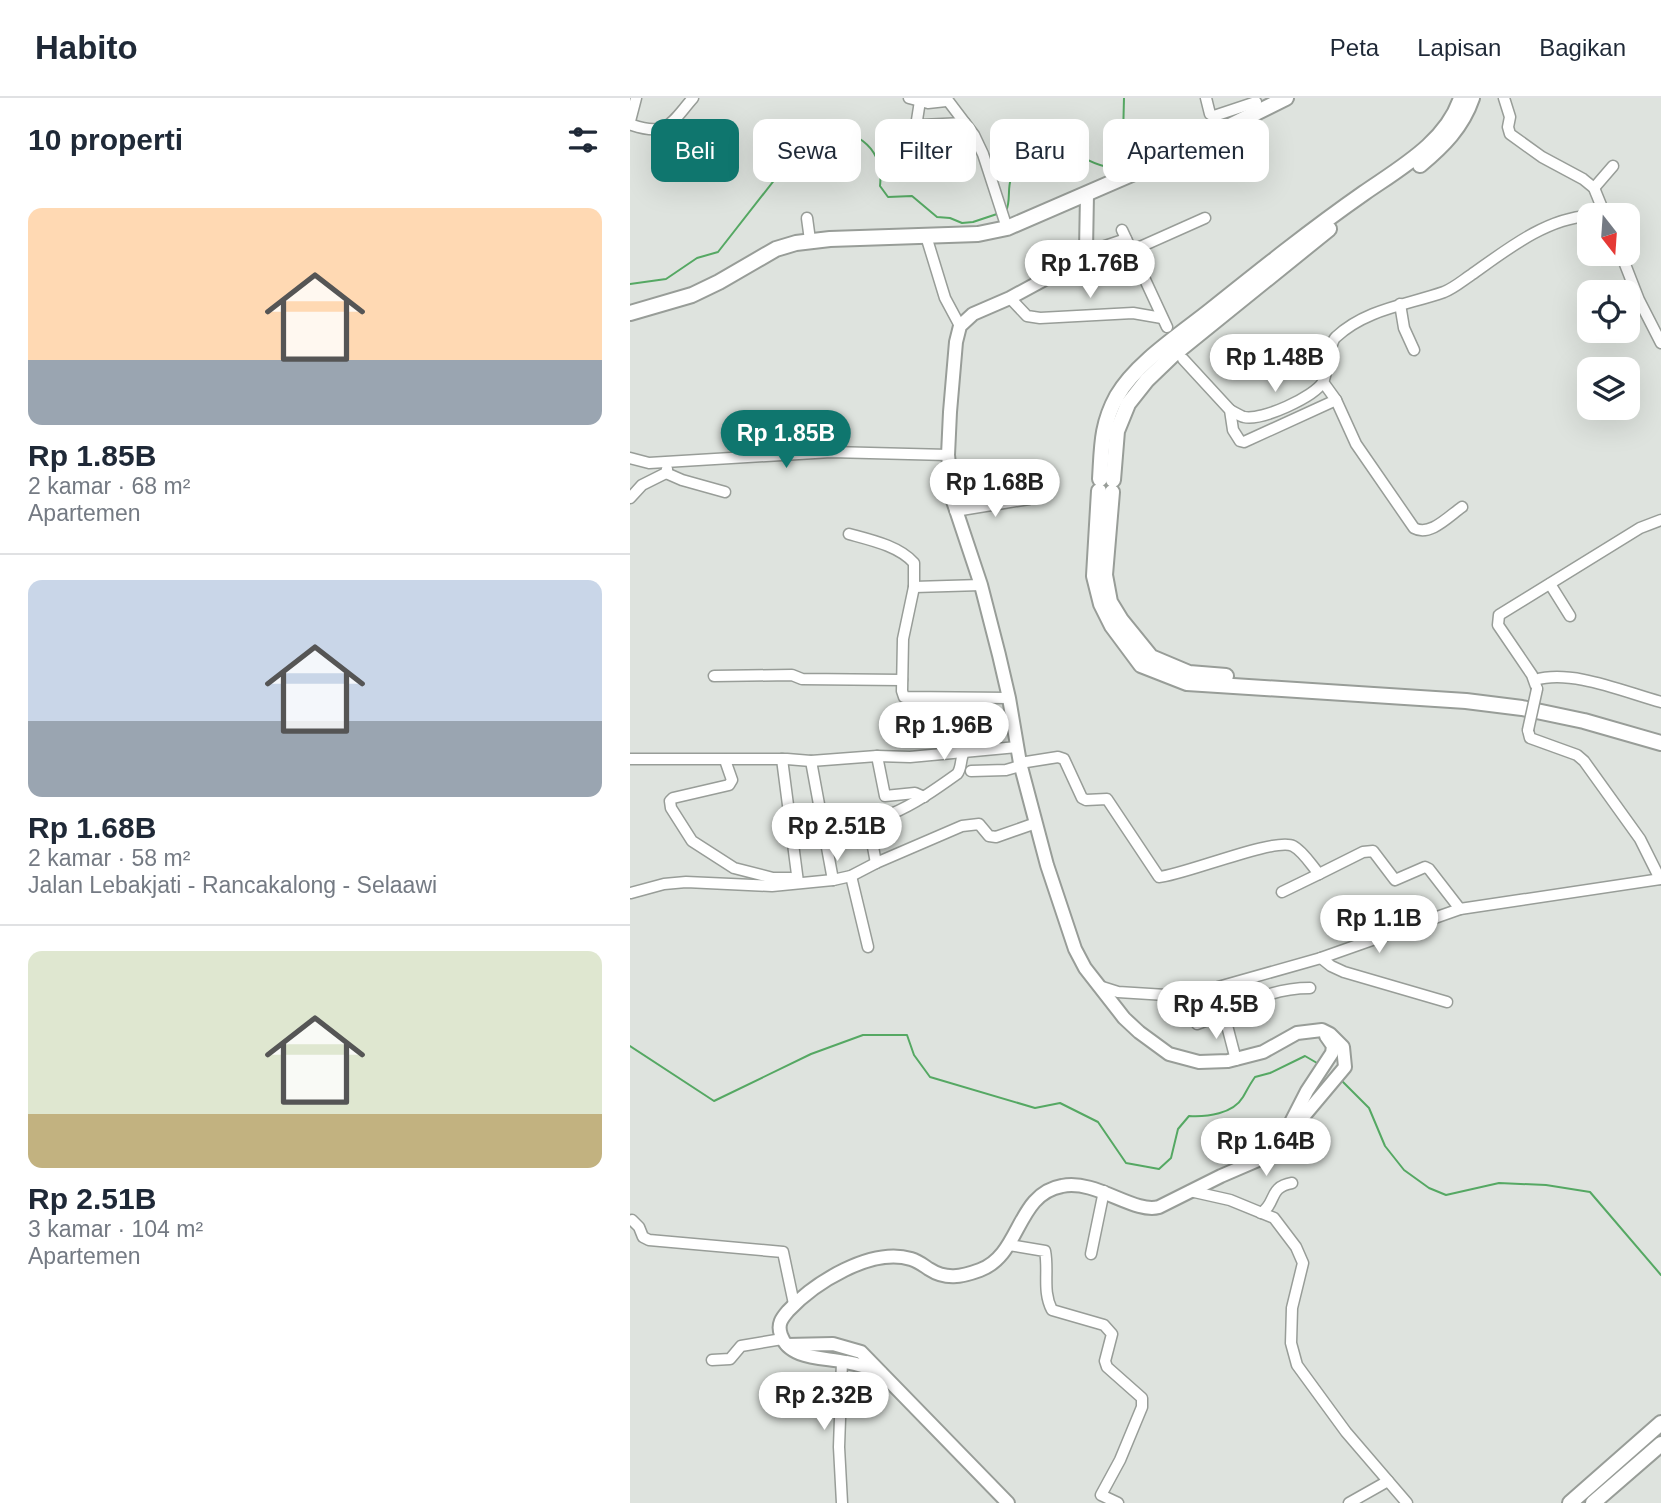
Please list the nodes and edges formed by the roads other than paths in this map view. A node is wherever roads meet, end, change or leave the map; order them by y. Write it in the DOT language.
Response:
graph roads {
  1 [pos="636,98"];
  2 [pos="694,98"];
  3 [pos="909,98"];
  4 [pos="1206,98"];
  5 [pos="1286,98"];
  6 [pos="1461,98"];
  7 [pos="1472,98"];
  8 [pos="1504,98"];
  9 [pos="946,99"];
  10 [pos="920,101"];
  11 [pos="1257,104"];
  12 [pos="917,119"];
  13 [pos="962,119"];
  14 [pos="976,139"];
  15 [pos="1613,166"];
  16 [pos="1594,188"];
  17 [pos="1087,194"];
  18 [pos="1600,203"];
  19 [pos="1577,217"];
  20 [pos="807,218"];
  21 [pos="1004,218"];
  22 [pos="1205,218"];
  23 [pos="926,236"];
  24 [pos="810,240"];
  25 [pos="1131,251"];
  26 [pos="1077,263"];
  27 [pos="1625,266"];
  28 [pos="1010,298"];
  29 [pos="1400,304"];
  30 [pos="630,313"];
  31 [pos="960,326"];
  32 [pos="1661,343"];
  33 [pos="1414,351"];
  34 [pos="1183,359"];
  35 [pos="1323,382"];
  36 [pos="1336,400"];
  37 [pos="1230,410"];
  38 [pos="948,456"];
  39 [pos="630,458"];
  40 [pos="668,467"];
  41 [pos="1106,485"];
  42 [pos="725,492"];
  43 [pos="630,498"];
  44 [pos="1029,499"];
  45 [pos="1462,507"];
  46 [pos="956,511"];
  47 [pos="1661,520"];
  48 [pos="849,534"];
  49 [pos="1550,584"];
  50 [pos="981,585"];
  51 [pos="914,587"];
  52 [pos="1570,616"];
  53 [pos="714,676"];
  54 [pos="902,680"];
  55 [pos="1536,685"];
  56 [pos="1009,698"];
  57 [pos="1661,702"];
  58 [pos="1661,735"];
  59 [pos="1661,743"];
  60 [pos="1017,747"];
  61 [pos="964,752"];
  62 [pos="877,756"];
  63 [pos="630,759"];
  64 [pos="782,759"];
  65 [pos="725,760"];
  66 [pos="811,761"];
  67 [pos="1020,765"];
  68 [pos="971,771"];
  69 [pos="924,797"];
  70 [pos="891,814"];
  71 [pos="867,815"];
  72 [pos="1036,823"];
  73 [pos="876,863"];
  74 [pos="1319,874"];
  75 [pos="851,876"];
  76 [pos="781,878"];
  77 [pos="1661,879"];
  78 [pos="798,880"];
  79 [pos="833,880"];
  80 [pos="772,886"];
  81 [pos="1282,892"];
  82 [pos="631,893"];
  83 [pos="1460,909"];
  84 [pos="868,947"];
  85 [pos="1321,958"];
  86 [pos="1099,986"];
  87 [pos="1310,988"];
  88 [pos="1447,1002"];
  89 [pos="1224,1014"];
  90 [pos="1198,1024"];
  91 [pos="1322,1030"];
  92 [pos="1236,1060"];
  93 [pos="1286,1139"];
  94 [pos="1292,1183"];
  95 [pos="1104,1191"];
  96 [pos="1189,1191"];
  97 [pos="1261,1213"];
  98 [pos="632,1220"];
  99 [pos="1009,1245"];
  100 [pos="1091,1254"];
  101 [pos="794,1304"];
  102 [pos="784,1342"];
  103 [pos="712,1360"];
  104 [pos="842,1361"];
  105 [pos="881,1373"];
  106 [pos="1661,1423"];
  107 [pos="1661,1444"];
  108 [pos="1388,1481"];
  109 [pos="842,1503"];
  110 [pos="1008,1503"];
  111 [pos="1118,1503"];
  112 [pos="1349,1503"];
  113 [pos="1407,1503"];
  114 [pos="1570,1503"];
  115 [pos="1593,1503"];
  1 -- 2 [label="street"];
  3 -- 10 [label="street"];
  4 -- 11 [label="street"];
  5 -- 11 [label="highway"];
  6 -- 41 [label="highway"];
  7 -- 41 [label="highway"];
  8 -- 16 [label="street"];
  9 -- 10 [label="street"];
  9 -- 13 [label="street"];
  10 -- 12 [label="street"];
  11 -- 17 [label="highway"];
  14 -- 21 [label="street"];
  15 -- 16 [label="street"];
  16 -- 18 [label="street"];
  17 -- 21 [label="highway"];
  17 -- 26 [label="main road"];
  19 -- 29 [label="street"];
  20 -- 24 [label="street"];
  21 -- 23 [label="highway"];
  22 -- 25 [label="street"];
  23 -- 24 [label="highway"];
  23 -- 31 [label="street"];
  24 -- 30 [label="highway"];
  25 -- 26 [label="street"];
  25 -- 28 [label="street"];
  26 -- 28 [label="main road"];
  27 -- 32 [label="street"];
  28 -- 31 [label="main road"];
  29 -- 33 [label="street"];
  29 -- 35 [label="street"];
  31 -- 38 [label="main road"];
  34 -- 37 [label="street"];
  35 -- 36 [label="street"];
  35 -- 37 [label="street"];
  36 -- 37 [label="street"];
  36 -- 45 [label="street"];
  38 -- 40 [label="street"];
  38 -- 46 [label="main road"];
  39 -- 40 [label="street"];
  40 -- 42 [label="street"];
  40 -- 43 [label="street"];
  41 -- 58 [label="highway"];
  41 -- 59 [label="highway"];
  44 -- 46 [label="street"];
  46 -- 50 [label="main road"];
  47 -- 49 [label="street"];
  48 -- 51 [label="street"];
  49 -- 52 [label="street"];
  49 -- 55 [label="street"];
  50 -- 51 [label="street"];
  50 -- 56 [label="main road"];
  51 -- 54 [label="street"];
  53 -- 54 [label="street"];
  54 -- 56 [label="street"];
  55 -- 57 [label="street"];
  55 -- 77 [label="street, bridge"];
  56 -- 60 [label="main road"];
  60 -- 61 [label="street"];
  60 -- 67 [label="main road"];
  61 -- 62 [label="street"];
  61 -- 69 [label="street"];
  62 -- 66 [label="street"];
  62 -- 69 [label="street"];
  63 -- 65 [label="street"];
  64 -- 65 [label="street"];
  64 -- 66 [label="street"];
  64 -- 78 [label="street"];
  65 -- 76 [label="street"];
  66 -- 79 [label="street"];
  67 -- 68 [label="street"];
  67 -- 72 [label="main road"];
  67 -- 74 [label="street"];
  69 -- 70 [label="street"];
  71 -- 73 [label="street"];
  72 -- 73 [label="street"];
  72 -- 86 [label="main road"];
  73 -- 75 [label="street"];
  74 -- 81 [label="street"];
  74 -- 83 [label="street"];
  75 -- 79 [label="street"];
  75 -- 84 [label="street"];
  76 -- 78 [label="street"];
  76 -- 80 [label="street"];
  77 -- 83 [label="street"];
  78 -- 79 [label="street"];
  78 -- 80 [label="street"];
  80 -- 82 [label="street"];
  83 -- 85 [label="street"];
  85 -- 86 [label="street"];
  85 -- 88 [label="street"];
  86 -- 92 [label="main road"];
  87 -- 89 [label="street"];
  89 -- 90 [label="street"];
  89 -- 92 [label="street"];
  91 -- 92 [label="main road"];
  91 -- 93 [label="main road"];
  91 -- 93 [label="main road"];
  93 -- 96 [label="main road"];
  94 -- 97 [label="street"];
  95 -- 96 [label="main road"];
  95 -- 99 [label="main road"];
  95 -- 100 [label="street"];
  96 -- 97 [label="street"];
  97 -- 108 [label="street"];
  98 -- 101 [label="street"];
  99 -- 101 [label="main road"];
  99 -- 111 [label="street"];
  101 -- 102 [label="main road"];
  102 -- 103 [label="street"];
  102 -- 104 [label="main road"];
  102 -- 105 [label="main road"];
  104 -- 105 [label="main road"];
  104 -- 109 [label="street"];
  105 -- 110 [label="main road"];
  106 -- 114 [label="highway"];
  107 -- 115 [label="highway"];
  108 -- 112 [label="street"];
  108 -- 113 [label="street"];
}
